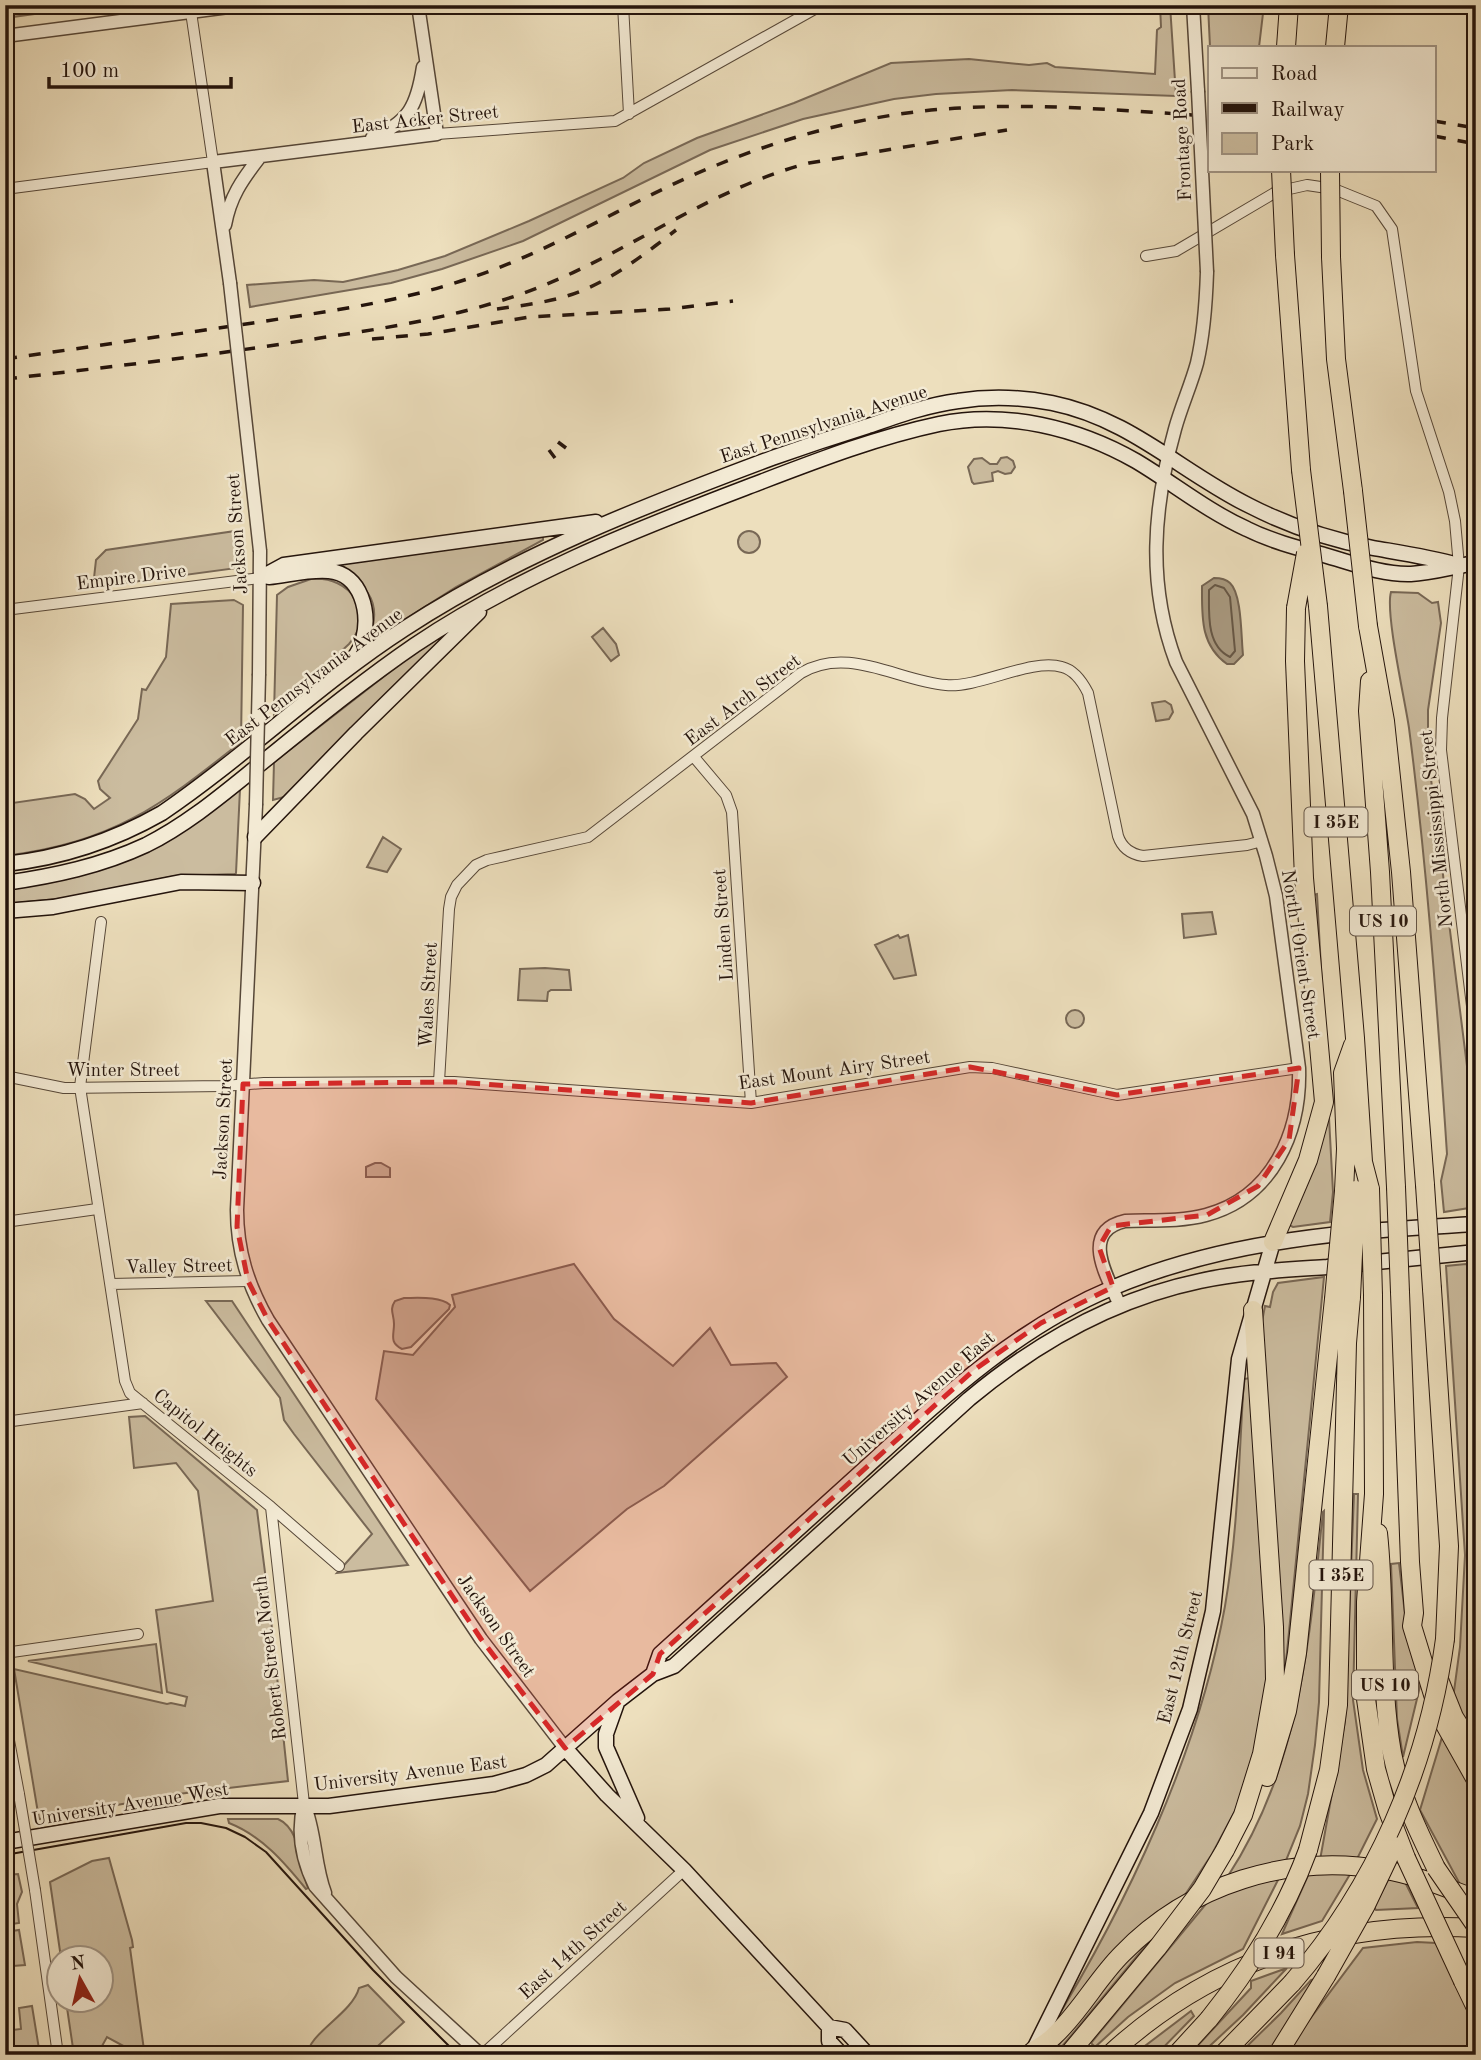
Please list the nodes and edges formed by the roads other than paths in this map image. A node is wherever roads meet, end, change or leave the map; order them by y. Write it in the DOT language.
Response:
graph roads {
  1 [pos="244,5"];
  2 [pos="418,5"];
  3 [pos="623,5"];
  4 [pos="822,5"];
  5 [pos="1193,5"];
  6 [pos="1289,5"];
  7 [pos="1339,5"];
  8 [pos="191,12"];
  9 [pos="5,36"];
  10 [pos="1286,46"];
  11 [pos="1335,46"];
  12 [pos="425,53"];
  13 [pos="629,114"];
  14 [pos="437,134"];
  15 [pos="358,145"];
  16 [pos="259,158"];
  17 [pos="213,163"];
  18 [pos="1282,172"];
  19 [pos="1330,172"];
  20 [pos="5,189"];
  21 [pos="223,236"];
  22 [pos="1146,256"];
  23 [pos="1168,455"];
  24 [pos="1165,479"];
  25 [pos="625,517"];
  26 [pos="1310,532"];
  27 [pos="1476,564"];
  28 [pos="1460,566"];
  29 [pos="260,578"];
  30 [pos="494,598"];
  31 [pos="5,610"];
  32 [pos="1371,655"];
  33 [pos="336,678"];
  34 [pos="694,757"];
  35 [pos="255,836"];
  36 [pos="1262,841"];
  37 [pos="5,864"];
  38 [pos="5,883"];
  39 [pos="253,883"];
  40 [pos="449,909"];
  41 [pos="5,911"];
  42 [pos="101,922"];
  43 [pos="1355,1038"];
  44 [pos="1476,1039"];
  45 [pos="1299,1068"];
  46 [pos="5,1076"];
  47 [pos="439,1082"];
  48 [pos="243,1084"];
  49 [pos="80,1087"];
  50 [pos="751,1103"];
  51 [pos="1363,1162"];
  52 [pos="1357,1190"];
  53 [pos="97,1209"];
  54 [pos="5,1222"];
  55 [pos="1476,1224"];
  56 [pos="1273,1242"];
  57 [pos="1476,1252"];
  58 [pos="1262,1272"];
  59 [pos="248,1281"];
  60 [pos="111,1284"];
  61 [pos="1113,1287"];
  62 [pos="1342,1298"];
  63 [pos="1120,1306"];
  64 [pos="1252,1310"];
  65 [pos="142,1402"];
  66 [pos="5,1422"];
  67 [pos="1374,1494"];
  68 [pos="271,1507"];
  69 [pos="339,1566"];
  70 [pos="1414,1613"];
  71 [pos="138,1634"];
  72 [pos="5,1653"];
  73 [pos="653,1674"];
  74 [pos="618,1701"];
  75 [pos="5,1718"];
  76 [pos="565,1748"];
  77 [pos="1476,1752"];
  78 [pos="1415,1771"];
  79 [pos="1476,1780"];
  80 [pos="304,1804"];
  81 [pos="1243,1815"];
  82 [pos="640,1825"];
  83 [pos="5,1842"];
  84 [pos="684,1870"];
  85 [pos="1476,1899"];
  86 [pos="1476,1927"];
  87 [pos="1476,2008"];
  88 [pos="829,2027"];
  89 [pos="1032,2053"];
  90 [pos="58,2055"];
  91 [pos="482,2055"];
  92 [pos="842,2055"];
  93 [pos="867,2055"];
  94 [pos="1068,2055"];
  95 [pos="1109,2055"];
  96 [pos="1176,2055"];
  97 [pos="1222,2055"];
  98 [pos="1277,2055"];
  1 -- 8 [label="street"];
  2 -- 12 [label="street"];
  3 -- 13 [label="street"];
  4 -- 13 [label="street, East Acker Street"];
  5 -- 23 [label="street, Frontage Road, bridge"];
  6 -- 10 [label="highway"];
  7 -- 11 [label="highway"];
  8 -- 9 [label="street"];
  8 -- 17 [label="street, Jackson Street"];
  12 -- 14 [label="street"];
  12 -- 15 [label="street"];
  13 -- 14 [label="street, East Acker Street"];
  14 -- 15 [label="street, East Acker Street"];
  15 -- 16 [label="street, East Acker Street"];
  16 -- 17 [label="street, East Acker Street"];
  16 -- 21 [label="street"];
  17 -- 20 [label="street, East Acker Street"];
  17 -- 21 [label="street, Jackson Street"];
  18 -- 26 [label="highway, I 35E, bridge"];
  19 -- 32 [label="highway, I 35E, bridge"];
  21 -- 29 [label="street, Jackson Street, bridge"];
  22 -- 28 [label="street, North Mississippi Street"];
  23 -- 24 [label="street, North l'Orient Street"];
  23 -- 25 [label="main road, East Pennsylvania Avenue"];
  23 -- 28 [label="main road, East Pennsylvania Avenue"];
  24 -- 28 [label="main road, East Pennsylvania Avenue"];
  24 -- 30 [label="main road, East Pennsylvania Avenue"];
  24 -- 36 [label="street, North l'Orient Street"];
  25 -- 29 [label="main road"];
  25 -- 33 [label="main road, East Pennsylvania Avenue"];
  26 -- 43 [label="highway, I 35E, bridge"];
  26 -- 56 [label="highway, bridge"];
  27 -- 28 [label="main road"];
  28 -- 44 [label="street, North Mississippi Street"];
  29 -- 31 [label="street, Empire Drive"];
  29 -- 33 [label="main road"];
  29 -- 35 [label="street, Jackson Street, bridge"];
  30 -- 35 [label="main road"];
  30 -- 38 [label="main road, East Pennsylvania Avenue"];
  32 -- 70 [label="highway, US 10, bridge"];
  32 -- 78 [label="highway, I 35E, bridge"];
  33 -- 37 [label="main road, East Pennsylvania Avenue"];
  34 -- 36 [label="street, East Arch Street"];
  34 -- 40 [label="street, East Arch Street"];
  34 -- 50 [label="street, Linden Street"];
  35 -- 39 [label="street, Jackson Street"];
  36 -- 45 [label="street, North l'Orient Street"];
  39 -- 41 [label="main road"];
  39 -- 48 [label="street, Jackson Street"];
  40 -- 47 [label="street, Wales Street"];
  42 -- 49 [label="street, Capitol Heights"];
  43 -- 51 [label="highway, I 35E"];
  43 -- 52 [label="highway"];
  45 -- 50 [label="street, East Mount Airy Street"];
  45 -- 61 [label="street, North l'Orient Street"];
  46 -- 49 [label="street, Winter Street"];
  47 -- 48 [label="street, East Mount Airy Street"];
  47 -- 50 [label="street, East Mount Airy Street"];
  48 -- 49 [label="street, Winter Street"];
  48 -- 59 [label="street, Jackson Street"];
  49 -- 53 [label="street, Capitol Heights"];
  51 -- 52 [label="highway, US 10"];
  52 -- 62 [label="highway, I 35E, bridge"];
  52 -- 67 [label="highway, US 10, bridge"];
  53 -- 54 [label="street"];
  53 -- 60 [label="street, Capitol Heights"];
  55 -- 56 [label="main road, University Avenue East"];
  56 -- 58 [label="main road, East 12th Street"];
  56 -- 61 [label="main road, University Avenue East"];
  57 -- 58 [label="main road, University Avenue East"];
  58 -- 63 [label="main road, University Avenue East"];
  58 -- 64 [label="main road, East 12th Street"];
  59 -- 60 [label="street, Valley Street"];
  59 -- 76 [label="street, Jackson Street"];
  60 -- 65 [label="street, Capitol Heights"];
  61 -- 63 [label="street, North l'Orient Street"];
  61 -- 73 [label="main road, University Avenue East"];
  62 -- 81 [label="highway"];
  62 -- 96 [label="highway, I 35E, bridge"];
  63 -- 73 [label="main road, University Avenue East"];
  64 -- 81 [label="highway"];
  64 -- 89 [label="main road, East 12th Street"];
  65 -- 66 [label="street"];
  65 -- 68 [label="street, Capitol Heights"];
  67 -- 86 [label="highway, US 10, bridge"];
  67 -- 87 [label="highway, bridge"];
  68 -- 69 [label="street, Capitol Heights"];
  68 -- 80 [label="street, Robert Street North"];
  70 -- 77 [label="highway"];
  70 -- 79 [label="highway, US 10"];
  71 -- 72 [label="street"];
  73 -- 74 [label="main road, University Avenue East"];
  74 -- 76 [label="main road, University Avenue East"];
  74 -- 82 [label="main road"];
  75 -- 90 [label="street, bridge"];
  76 -- 80 [label="main road, University Avenue East"];
  76 -- 82 [label="main road, Jackson Street"];
  78 -- 97 [label="highway, I 35E, bridge"];
  78 -- 98 [label="highway, bridge"];
  80 -- 83 [label="main road, University Avenue West"];
  80 -- 91 [label="street, Robert Street North"];
  81 -- 94 [label="highway, bridge"];
  82 -- 84 [label="main road, Jackson Street"];
  84 -- 88 [label="main road, Jackson Street"];
  84 -- 91 [label="street, East 14th Street"];
  85 -- 89 [label="highway"];
  86 -- 95 [label="highway, I 94"];
  88 -- 92 [label="main road, Jackson Street"];
  88 -- 93 [label="main road, Jackson Street"];
}
